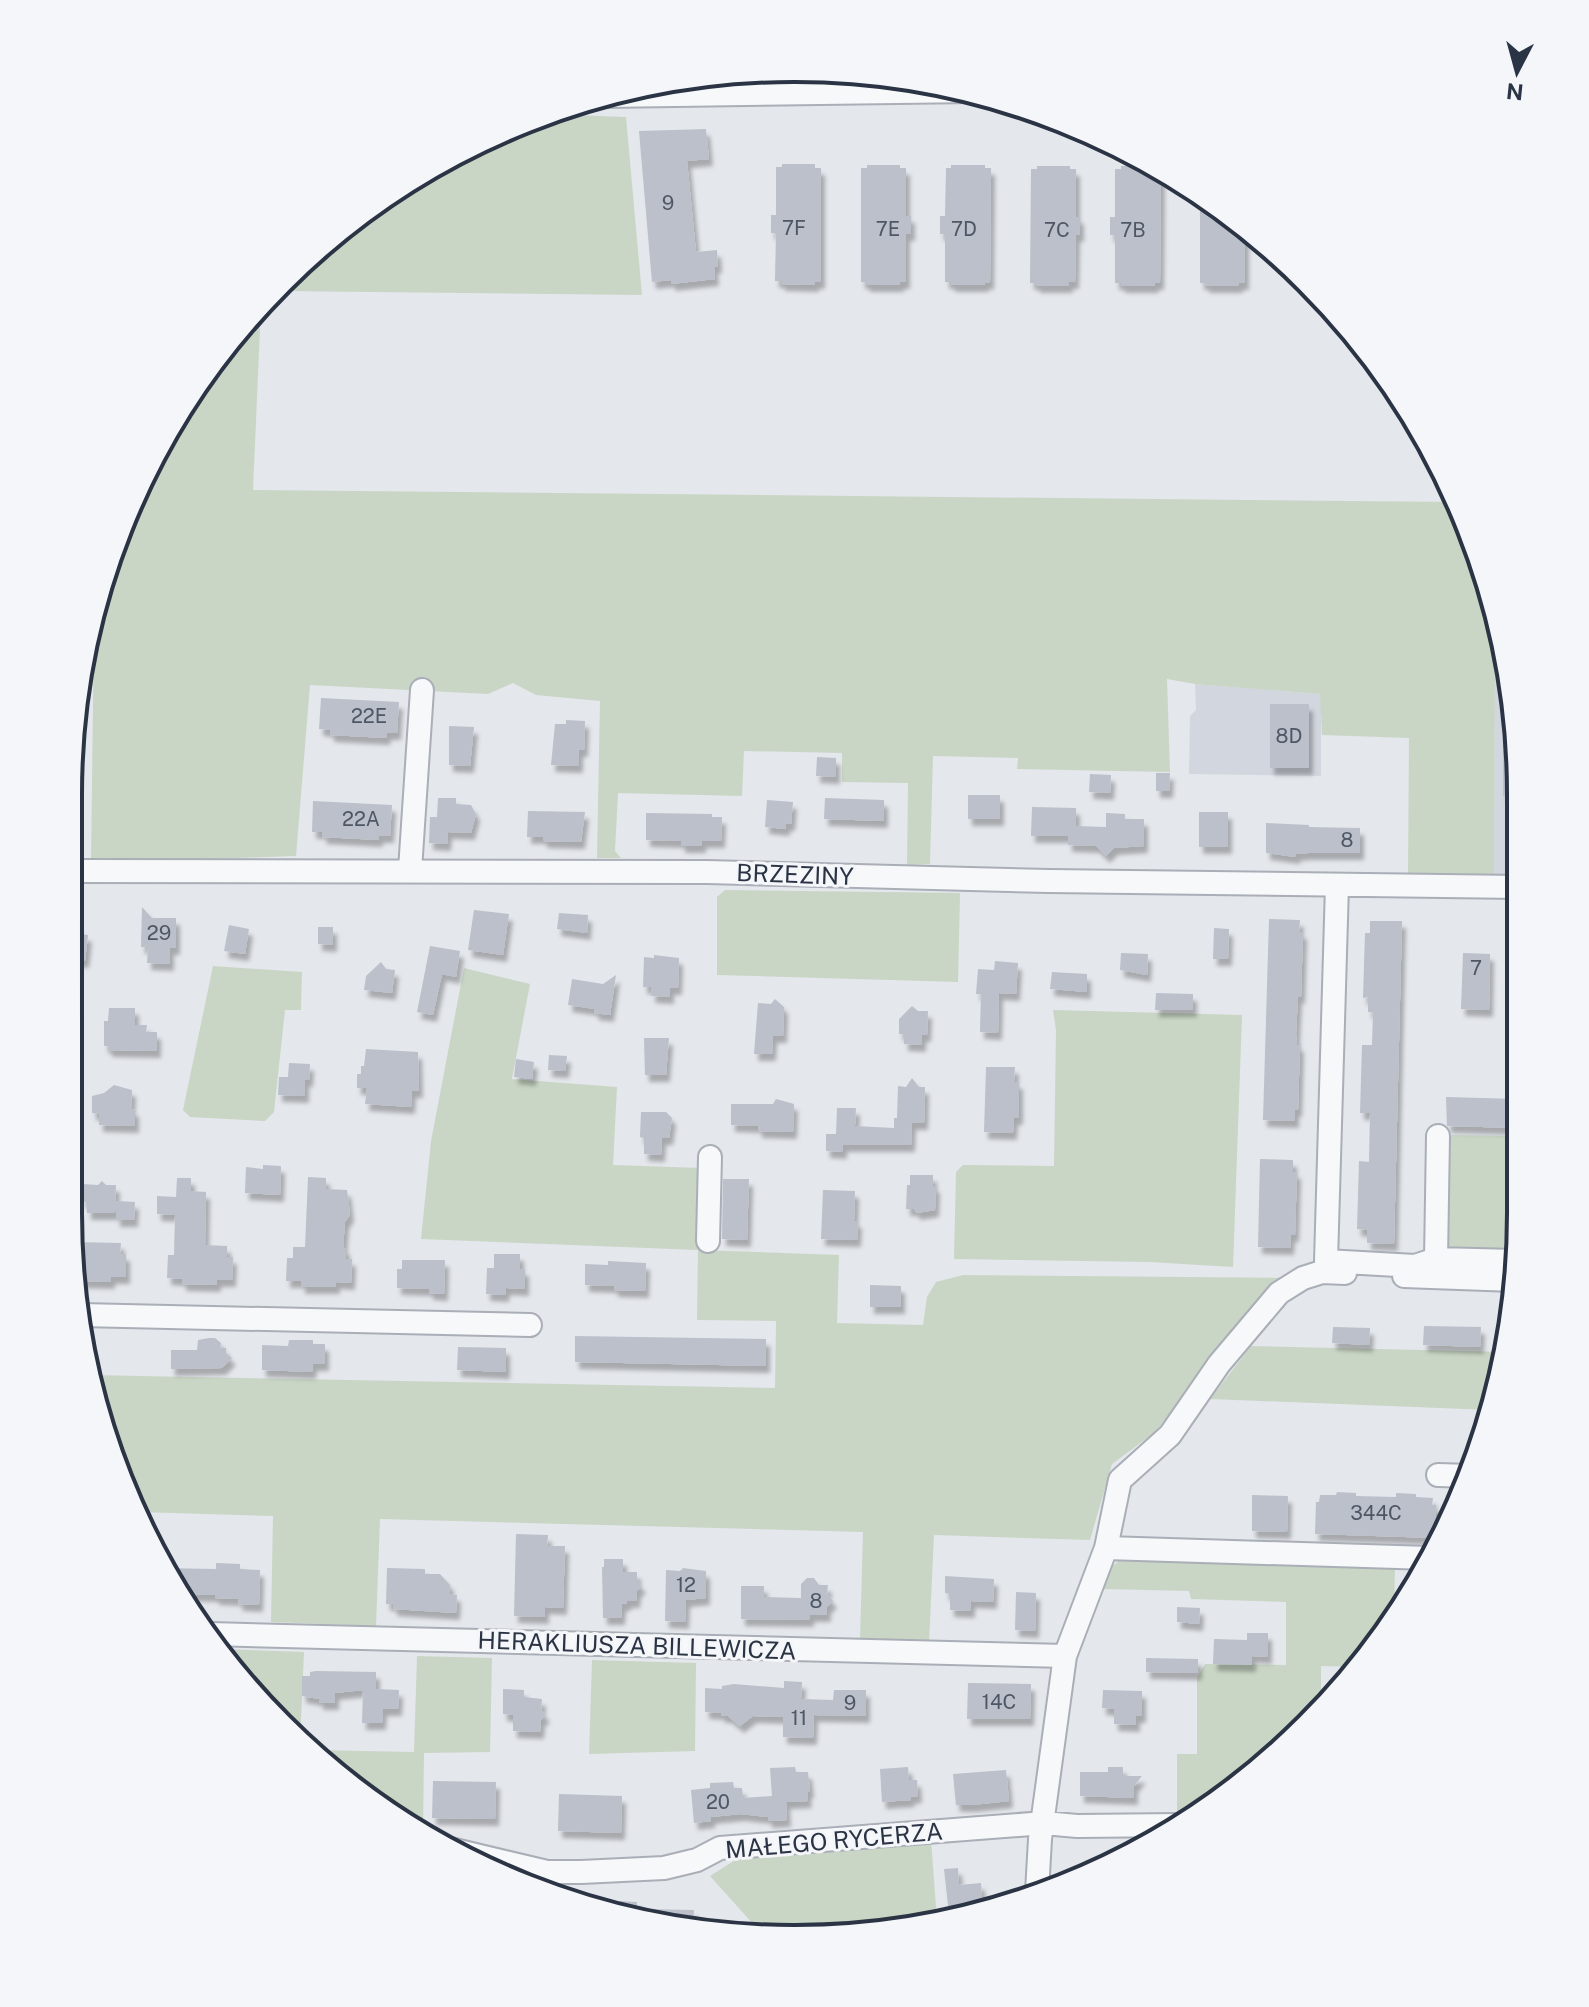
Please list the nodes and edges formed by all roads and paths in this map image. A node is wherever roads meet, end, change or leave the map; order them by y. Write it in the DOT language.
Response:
graph roads {
  1 [pos="879,87"];
  2 [pos="693,90"];
  3 [pos="422,690"];
  4 [pos="410,870"];
  5 [pos="82,871"];
  6 [pos="1337,885"];
  7 [pos="1507,887"];
  8 [pos="1438,1136"];
  9 [pos="710,1157"];
  10 [pos="708,1241"];
  11 [pos="1436,1259"];
  12 [pos="1505,1261"];
  13 [pos="1503,1280"];
  14 [pos="90,1315"];
  15 [pos="530,1325"];
  16 [pos="1438,1475"];
  17 [pos="1457,1476"];
  18 [pos="1106,1548"];
  19 [pos="1418,1558"];
  20 [pos="221,1634"];
  21 [pos="1065,1656"];
  22 [pos="1044,1823"];
  23 [pos="1158,1825"];
  24 [pos="498,1860"];
  25 [pos="1038,1882"];
  1 -- 2 [label="street"];
  3 -- 4 [label="street"];
  4 -- 5 [label="street, BRZEZINY"];
  4 -- 6 [label="street, BRZEZINY"];
  6 -- 7 [label="street, BRZEZINY"];
  6 -- 11 [label="street"];
  8 -- 11 [label="street"];
  9 -- 10 [label="street"];
  11 -- 12 [label="street"];
  13 -- 18 [label="street"];
  14 -- 15 [label="street"];
  16 -- 17 [label="street"];
  18 -- 19 [label="street"];
  18 -- 21 [label="street"];
  20 -- 21 [label="street, HERAKLIUSZA BILLEWICZA"];
  21 -- 22 [label="street"];
  22 -- 23 [label="street, MAŁEGO RYCERZA"];
  22 -- 24 [label="street, MAŁEGO RYCERZA"];
  22 -- 25 [label="street"];
}
